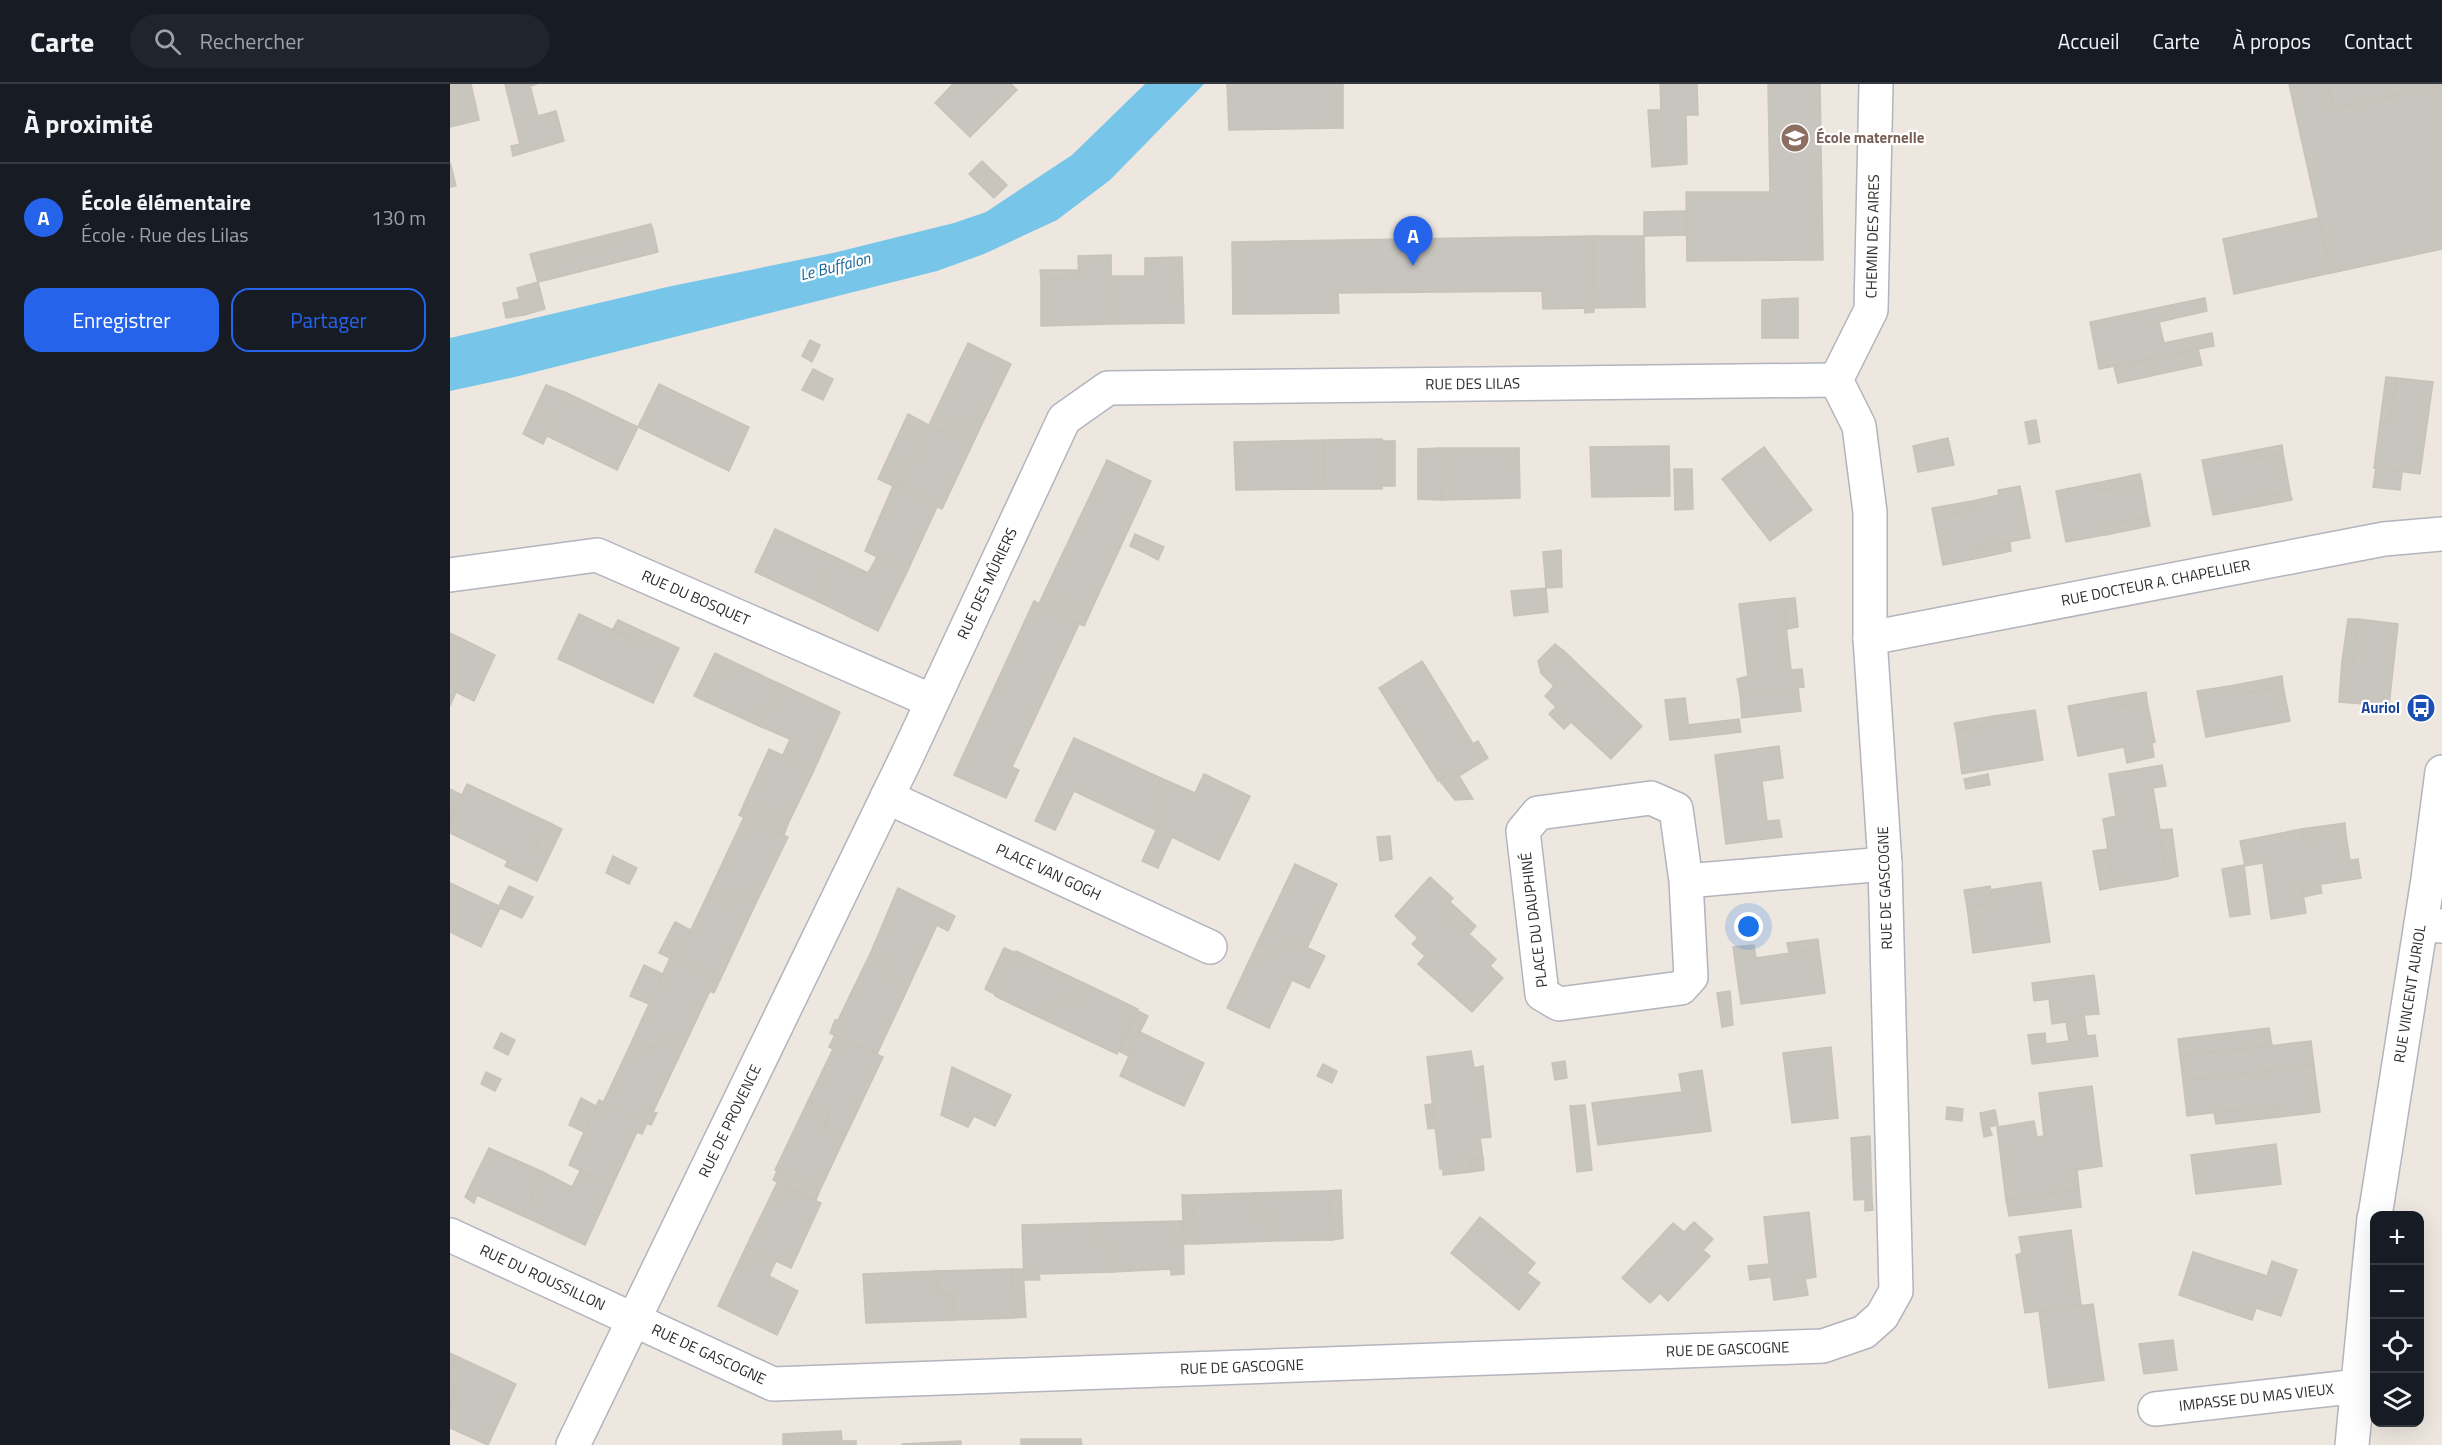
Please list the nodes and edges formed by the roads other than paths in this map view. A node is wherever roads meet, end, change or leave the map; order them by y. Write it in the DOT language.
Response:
graph roads {
  1 [pos="1876,84"];
  2 [pos="1836,380"];
  3 [pos="1108,388"];
  4 [pos="2442,534"];
  5 [pos="450,575"];
  6 [pos="1870,638"];
  7 [pos="932,701"];
  8 [pos="2442,772"];
  9 [pos="887,797"];
  10 [pos="1885,864"];
  11 [pos="2435,880"];
  12 [pos="1686,881"];
  13 [pos="2431,926"];
  14 [pos="1210,947"];
  15 [pos="2376,1211"];
  16 [pos="450,1235"];
  17 [pos="2370,1265"];
  18 [pos="634,1319"];
  19 [pos="2359,1386"];
  20 [pos="2155,1409"];
  21 [pos="573,1445"];
  22 [pos="2352,1445"];
  1 -- 2 [label="street, CHEMIN DES AIRES"];
  2 -- 3 [label="street, RUE DES LILAS"];
  2 -- 6 [label="street, RUE DE GASCOGNE"];
  3 -- 7 [label="street, RUE DES MÛRIERS"];
  4 -- 6 [label="street, RUE DOCTEUR A. CHAPELLIER"];
  5 -- 7 [label="street, RUE DU BOSQUET"];
  6 -- 10 [label="street, RUE DE GASCOGNE"];
  7 -- 9 [label="street, RUE DES MÛRIERS"];
  8 -- 11 [label="street, RUE VINCENT AURIOL"];
  9 -- 14 [label="street, PLACE VAN GOGH"];
  9 -- 18 [label="street, RUE DE PROVENCE"];
  10 -- 12 [label="street"];
  10 -- 18 [label="street, RUE DE GASCOGNE"];
  11 -- 13 [label="street, RUE VINCENT AURIOL"];
  12 -- 12 [label="street, PLACE DU DAUPHINÉ"];
  13 -- 15 [label="street, RUE VINCENT AURIOL"];
  16 -- 18 [label="street, RUE DU ROUSSILLON"];
  17 -- 19 [label="street, RUE VINCENT AURIOL"];
  18 -- 21 [label="street, RUE DE PROVENCE"];
  19 -- 20 [label="street, IMPASSE DU MAS VIEUX"];
  19 -- 22 [label="street, RUE VINCENT AURIOL"];
}
